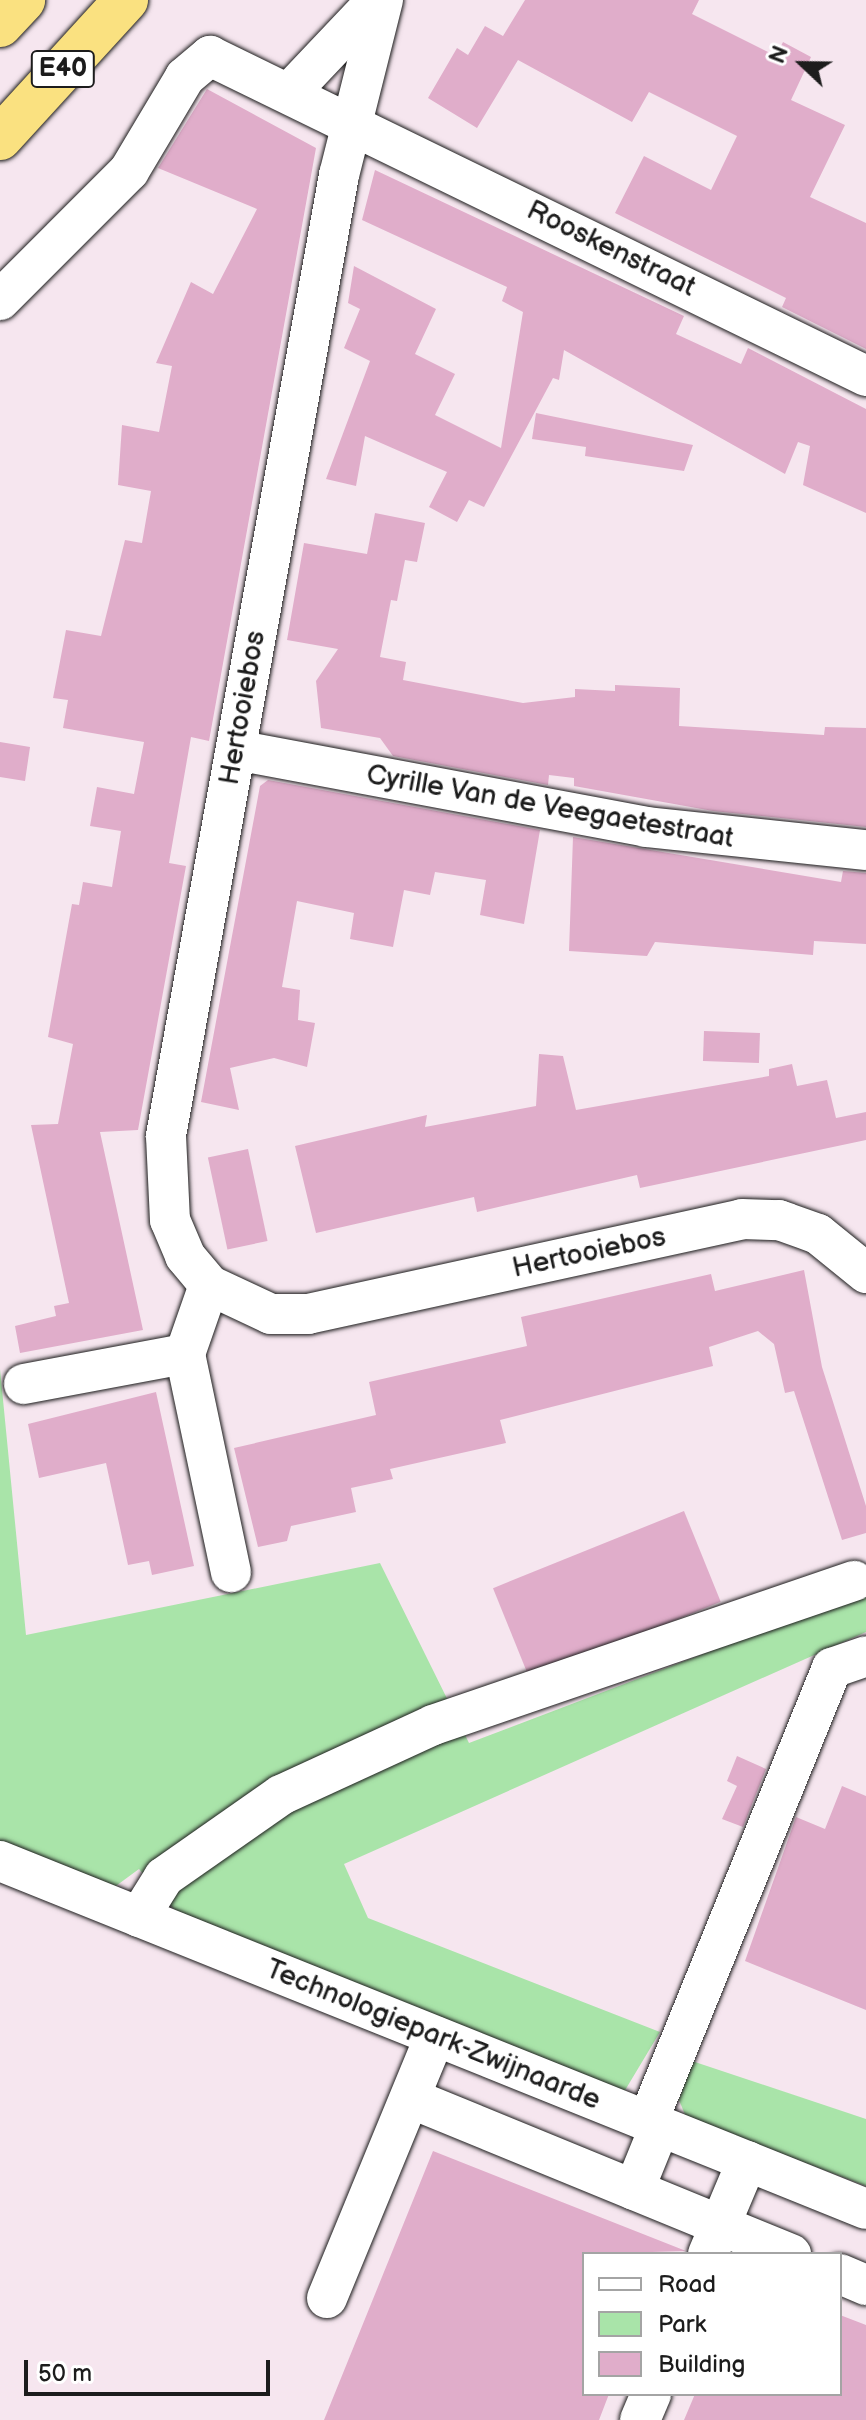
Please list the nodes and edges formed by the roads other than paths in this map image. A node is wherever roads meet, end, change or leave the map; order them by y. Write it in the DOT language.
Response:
graph roads {
  1 [pos="23,0"];
  2 [pos="126,0"];
  3 [pos="380,0"];
  4 [pos="0,25"];
  5 [pos="292,90"];
  6 [pos="356,122"];
  7 [pos="0,138"];
  8 [pos="0,300"];
  9 [pos="866,376"];
  10 [pos="236,750"];
  11 [pos="866,850"];
  12 [pos="866,1273"];
  13 [pos="209,1285"];
  14 [pos="185,1354"];
  15 [pos="24,1384"];
  16 [pos="231,1572"];
  17 [pos="854,1581"];
  18 [pos="866,1656"];
  19 [pos="0,1861"];
  20 [pos="139,1917"];
  21 [pos="435,2036"];
  22 [pos="410,2098"];
  23 [pos="654,2124"];
  24 [pos="747,2161"];
  25 [pos="634,2190"];
  26 [pos="866,2209"];
  27 [pos="714,2240"];
  28 [pos="780,2252"];
  29 [pos="842,2275"];
  30 [pos="866,2285"];
  31 [pos="327,2298"];
  32 [pos="650,2396"];
  33 [pos="640,2420"];
  1 -- 4 [label="highway, E40"];
  2 -- 7 [label="highway, E40"];
  3 -- 5 [label="street"];
  3 -- 6 [label="street"];
  5 -- 6 [label="street, Rooskenstraat"];
  5 -- 8 [label="street, Rooskenstraat"];
  6 -- 9 [label="street, Rooskenstraat"];
  6 -- 10 [label="street, Hertooiebos"];
  10 -- 11 [label="street, Cyrille Van de Veegaetestraat"];
  10 -- 13 [label="street, Hertooiebos"];
  12 -- 13 [label="street, Hertooiebos"];
  13 -- 14 [label="street"];
  14 -- 15 [label="street"];
  14 -- 16 [label="street"];
  17 -- 20 [label="street"];
  18 -- 23 [label="street"];
  19 -- 20 [label="street, Technologiepark-Zwijnaarde"];
  20 -- 21 [label="street, Technologiepark-Zwijnaarde"];
  21 -- 22 [label="street"];
  21 -- 23 [label="street, Technologiepark-Zwijnaarde"];
  22 -- 25 [label="street"];
  22 -- 31 [label="street"];
  23 -- 24 [label="street, Technologiepark-Zwijnaarde"];
  23 -- 25 [label="street"];
  24 -- 26 [label="street, Technologiepark-Zwijnaarde"];
  24 -- 27 [label="street"];
  25 -- 27 [label="street"];
  27 -- 28 [label="street"];
  29 -- 30 [label="street"];
  32 -- 33 [label="street"];
}
